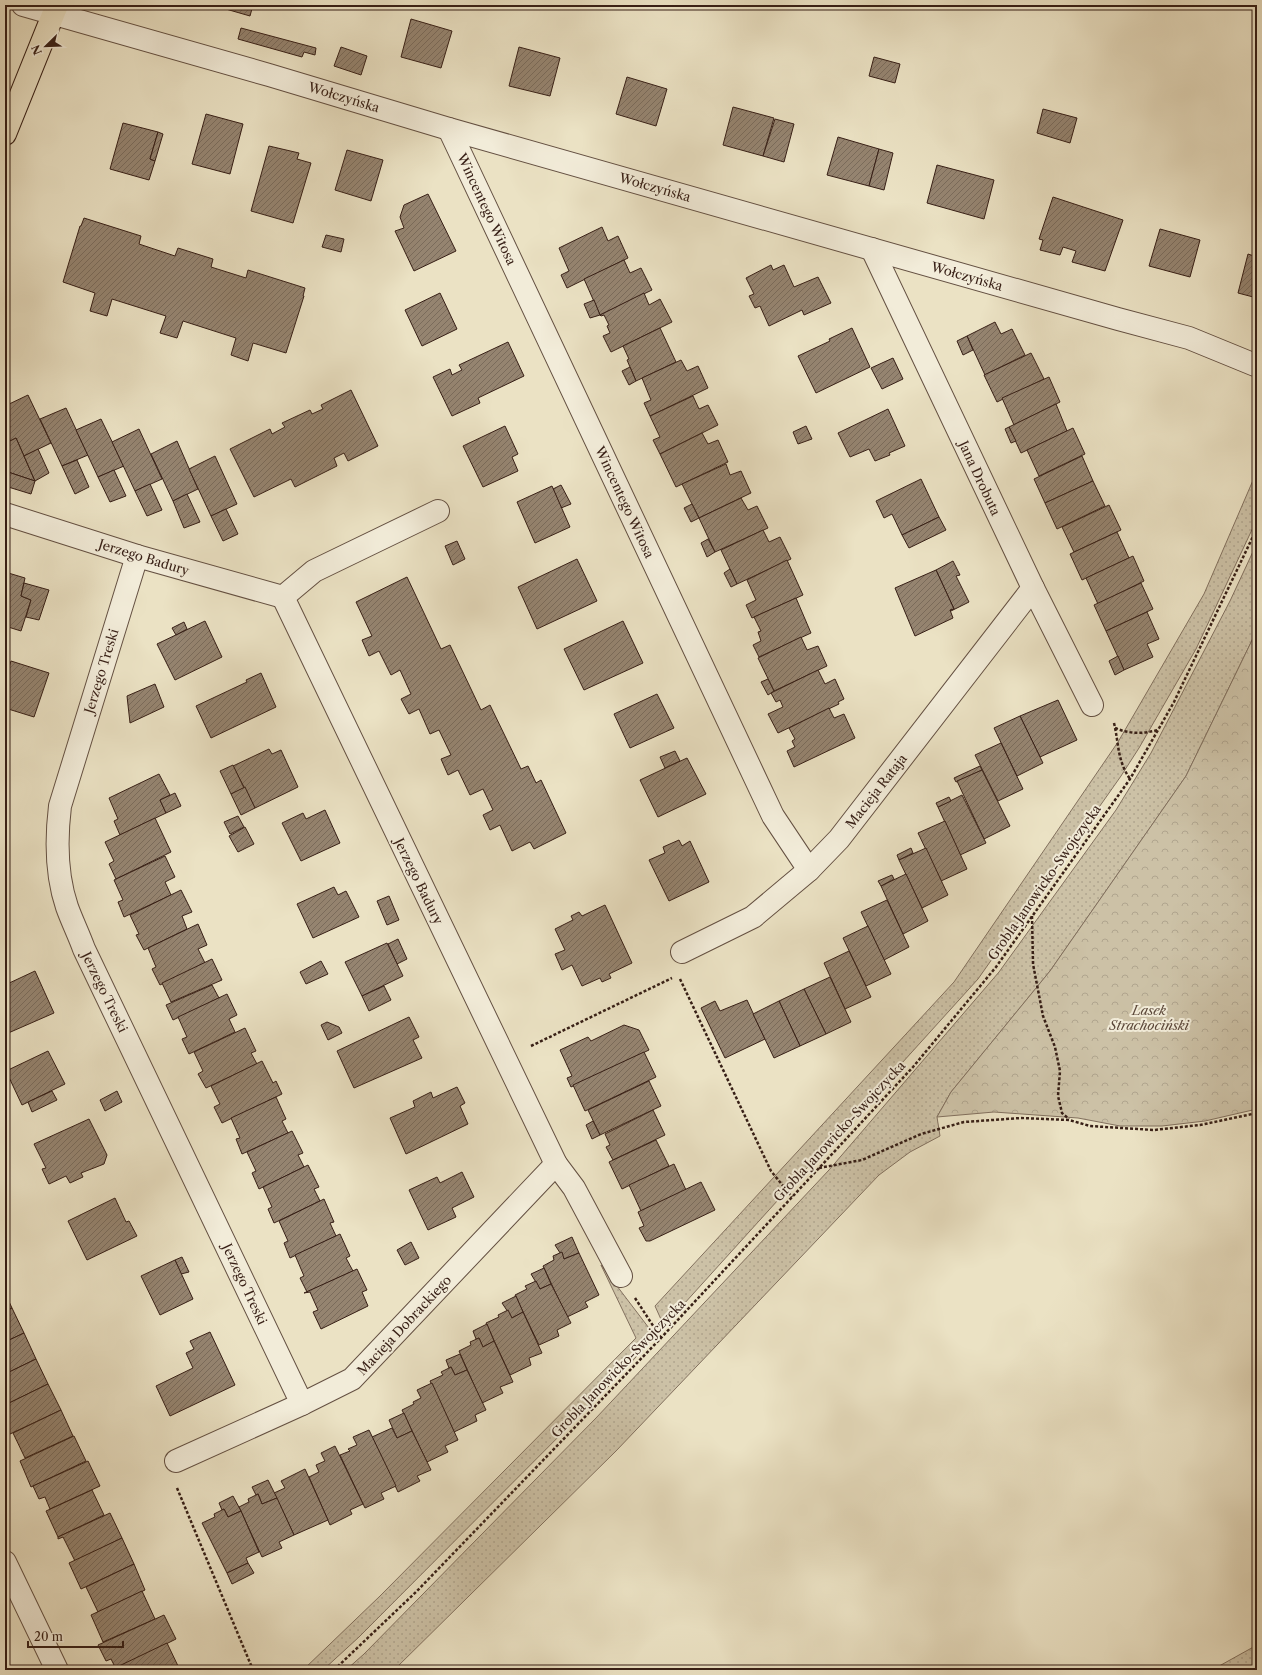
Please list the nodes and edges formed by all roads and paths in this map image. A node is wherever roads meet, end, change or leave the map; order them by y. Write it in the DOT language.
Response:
graph roads {
  1 [pos="24,5"];
  2 [pos="55,9"];
  3 [pos="449,129"];
  4 [pos="5,134"];
  5 [pos="872,249"];
  6 [pos="1255,365"];
  7 [pos="438,511"];
  8 [pos="5,514"];
  9 [pos="1257,528"];
  10 [pos="137,556"];
  11 [pos="1033,588"];
  12 [pos="283,597"];
  13 [pos="1092,705"];
  14 [pos="1113,721"];
  15 [pos="1115,728"];
  16 [pos="1158,730"];
  17 [pos="1130,779"];
  18 [pos="809,870"];
  19 [pos="1032,916"];
  20 [pos="682,952"];
  21 [pos="504,1059"];
  22 [pos="1257,1113"];
  23 [pos="1069,1120"];
  24 [pos="556,1164"];
  25 [pos="819,1168"];
  26 [pos="792,1197"];
  27 [pos="621,1276"];
  28 [pos="641,1308"];
  29 [pos="661,1338"];
  30 [pos="302,1404"];
  31 [pos="176,1461"];
  32 [pos="5,1562"];
  33 [pos="56,1670"];
  34 [pos="253,1670"];
  35 [pos="334,1670"];
  1 -- 2 [label="street, Wołczyńska"];
  2 -- 3 [label="street, Wołczyńska"];
  2 -- 4 [label="main road"];
  3 -- 5 [label="street, Wołczyńska"];
  3 -- 18 [label="street, Wincentego Witosa"];
  5 -- 6 [label="street, Wołczyńska"];
  5 -- 11 [label="street, Jana Drobuta"];
  7 -- 12 [label="street"];
  8 -- 10 [label="street, Jerzego Badury"];
  9 -- 16 [label="path, Grobla Janowicko-Swojczycka"];
  10 -- 12 [label="street, Jerzego Badury"];
  10 -- 30 [label="street, Jerzego Treski"];
  11 -- 13 [label="street, Jana Drobuta"];
  11 -- 18 [label="street, Macieja Rataja"];
  12 -- 21 [label="street, Jerzego Badury"];
  14 -- 15 [label="path"];
  15 -- 16 [label="path"];
  15 -- 17 [label="path"];
  16 -- 17 [label="path, Grobla Janowicko-Swojczycka"];
  17 -- 19 [label="path, Grobla Janowicko-Swojczycka"];
  18 -- 20 [label="street, Macieja Rataja"];
  19 -- 23 [label="path"];
  19 -- 25 [label="path, Grobla Janowicko-Swojczycka"];
  21 -- 24 [label="street, Jerzego Badury"];
  21 -- 26 [label="path"];
  22 -- 23 [label="path"];
  23 -- 25 [label="path"];
  24 -- 27 [label="street, Jerzego Badury"];
  24 -- 30 [label="street, Macieja Dobrackiego"];
  25 -- 26 [label="path, Grobla Janowicko-Swojczycka"];
  26 -- 29 [label="path, Grobla Janowicko-Swojczycka"];
  28 -- 29 [label="path"];
  29 -- 35 [label="path, Grobla Janowicko-Swojczycka"];
  30 -- 31 [label="street, Macieja Dobrackiego"];
  31 -- 34 [label="path"];
  32 -- 33 [label="street"];
}
